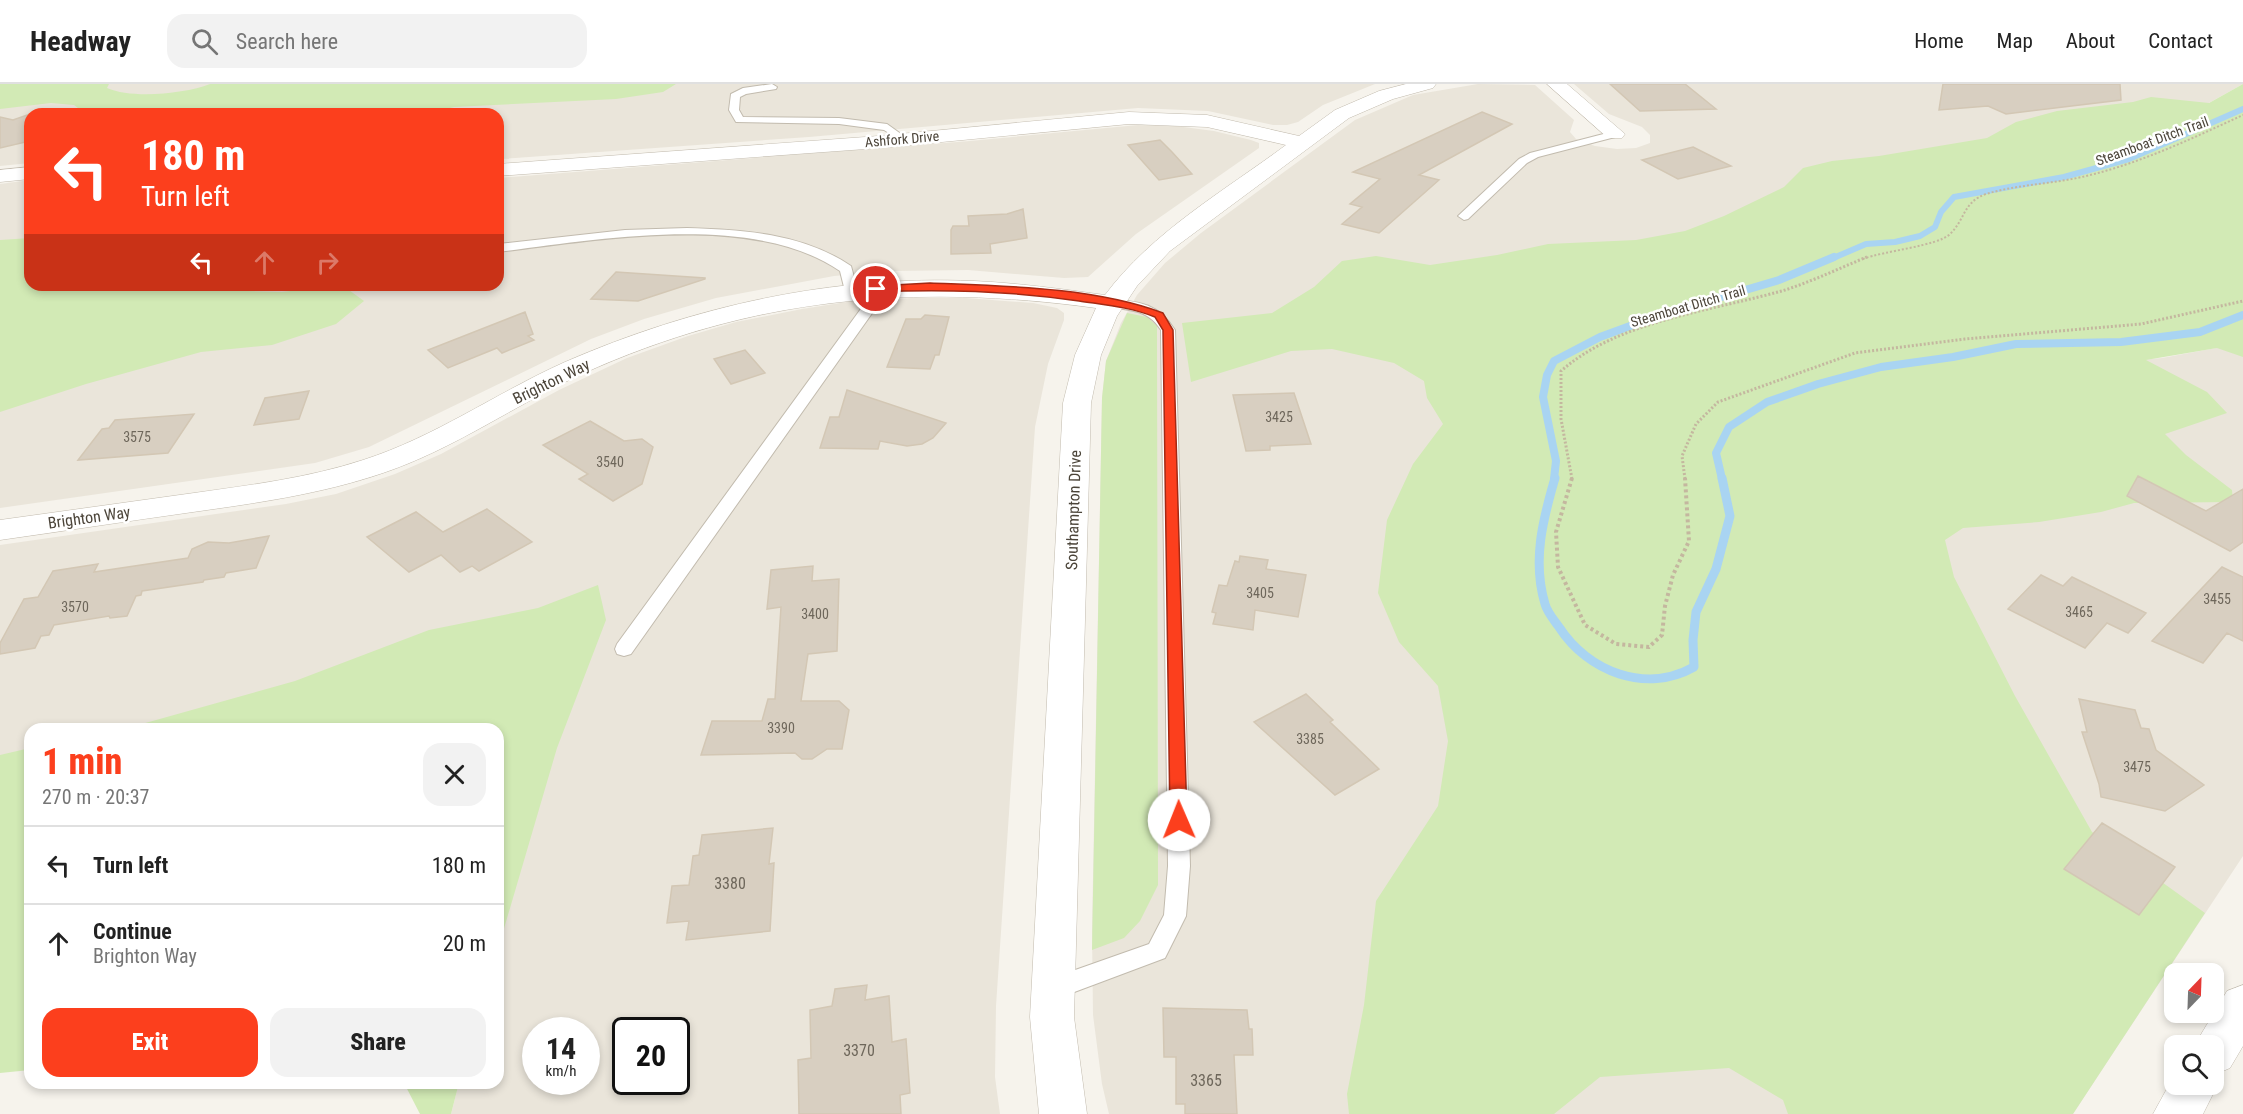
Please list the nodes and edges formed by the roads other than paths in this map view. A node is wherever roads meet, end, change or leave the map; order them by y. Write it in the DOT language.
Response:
graph roads {
  1 [pos="1427,84"];
  2 [pos="1556,84"];
  3 [pos="772,87"];
  4 [pos="1615,134"];
  5 [pos="903,139"];
  6 [pos="1303,142"];
  7 [pos="504,170"];
  8 [pos="24,174"];
  9 [pos="0,176"];
  10 [pos="1464,216"];
  11 [pos="504,247"];
  12 [pos="863,290"];
  13 [pos="1111,303"];
  14 [pos="0,530"];
  15 [pos="624,649"];
  16 [pos="1053,988"];
  17 [pos="2243,1005"];
  18 [pos="2224,1036"];
  19 [pos="2188,1095"];
  20 [pos="1063,1114"];
  21 [pos="2177,1114"];
  1 -- 6 [label="street, Southampton Drive"];
  2 -- 4 [label="street"];
  3 -- 5 [label="lane"];
  4 -- 10 [label="lane"];
  5 -- 6 [label="street, Ashfork Drive"];
  5 -- 7 [label="street, Ashfork Drive"];
  6 -- 13 [label="street, Southampton Drive"];
  8 -- 9 [label="street"];
  11 -- 12 [label="lane"];
  12 -- 13 [label="street, Brighton Way"];
  12 -- 14 [label="street, Brighton Way"];
  12 -- 15 [label="lane"];
  13 -- 16 [label="street, Southampton Drive"];
  13 -- 16 [label="lane"];
  16 -- 20 [label="street, Southampton Drive"];
  17 -- 18 [label="street"];
  19 -- 21 [label="street"];
}
